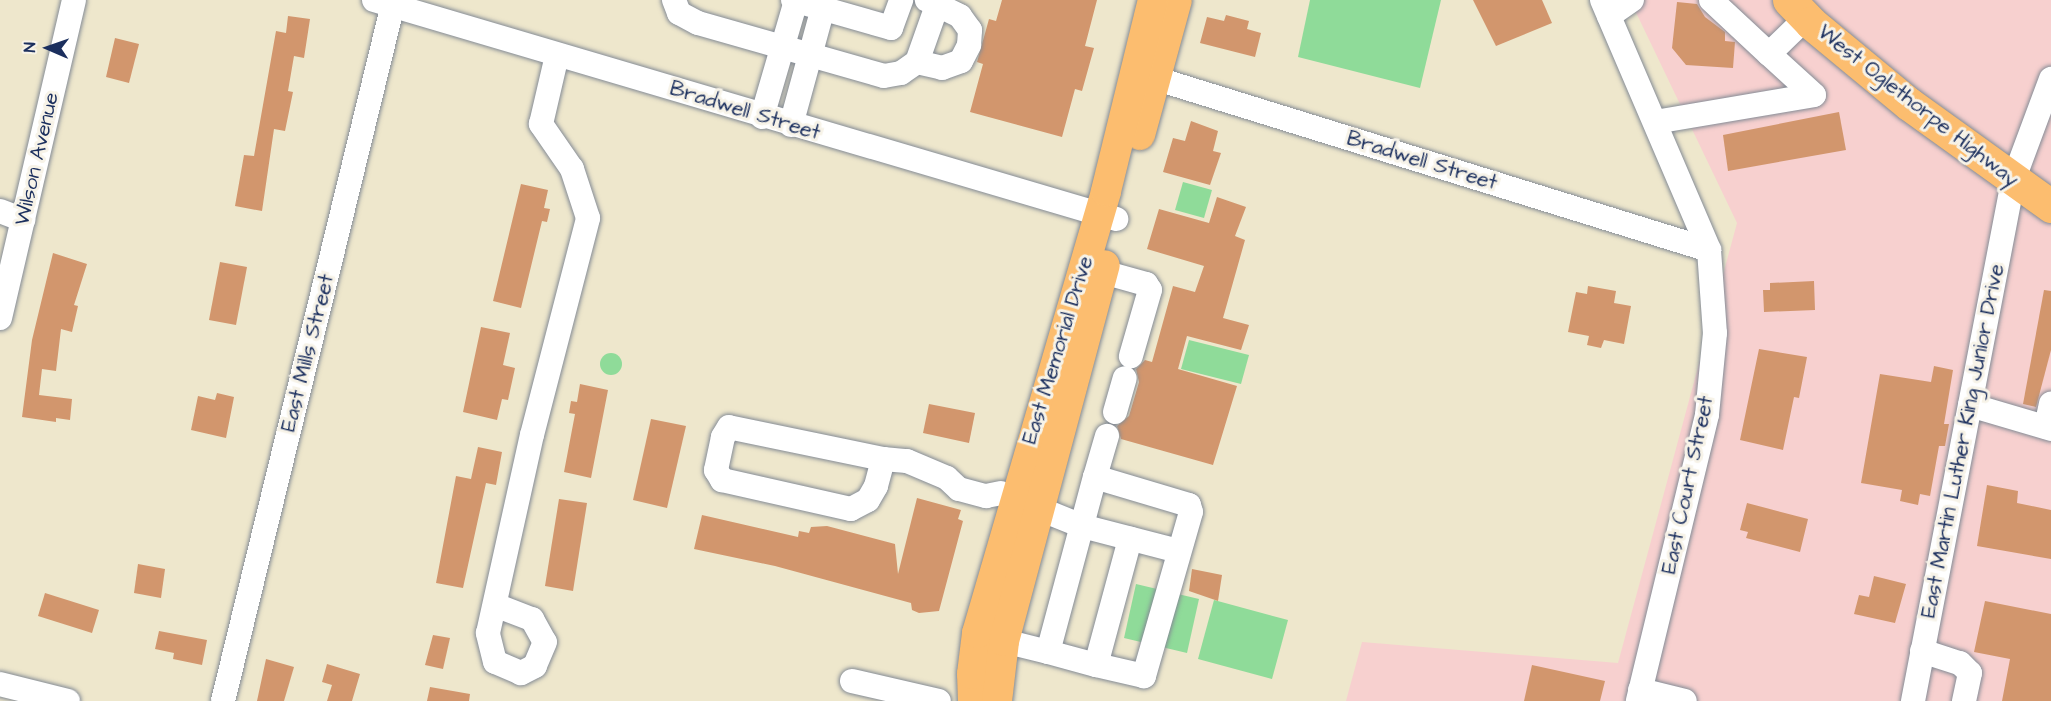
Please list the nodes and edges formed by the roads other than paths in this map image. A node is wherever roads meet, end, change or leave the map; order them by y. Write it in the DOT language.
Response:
graph roads {
  1 [pos="74,0"];
  2 [pos="674,0"];
  3 [pos="794,0"];
  4 [pos="901,0"];
  5 [pos="1153,0"];
  6 [pos="1177,0"];
  7 [pos="1632,0"];
  8 [pos="1712,0"];
  9 [pos="384,2"];
  10 [pos="935,2"];
  11 [pos="851,7"];
  12 [pos="824,8"];
  13 [pos="1605,8"];
  14 [pos="1798,9"];
  15 [pos="783,46"];
  16 [pos="810,53"];
  17 [pos="1769,54"];
  18 [pos="557,55"];
  19 [pos="917,62"];
  20 [pos="1145,76"];
  21 [pos="2051,80"];
  22 [pos="762,117"];
  23 [pos="1655,122"];
  24 [pos="791,125"];
  25 [pos="2013,181"];
  26 [pos="2051,206"];
  27 [pos="0,211"];
  28 [pos="1106,216"];
  29 [pos="23,220"];
  30 [pos="1709,250"];
  31 [pos="1103,272"];
  32 [pos="0,318"];
  33 [pos="2051,404"];
  34 [pos="1970,405"];
  35 [pos="1114,412"];
  36 [pos="2048,428"];
  37 [pos="1107,436"];
  38 [pos="883,459"];
  39 [pos="1095,477"];
  40 [pos="1018,500"];
  41 [pos="1082,526"];
  42 [pos="1130,539"];
  43 [pos="1179,551"];
  44 [pos="495,605"];
  45 [pos="1004,641"];
  46 [pos="1922,651"];
  47 [pos="1048,652"];
  48 [pos="1096,665"];
  49 [pos="852,681"];
  50 [pos="0,684"];
  51 [pos="1639,696"];
  52 [pos="68,701"];
  53 [pos="223,701"];
  54 [pos="939,701"];
  55 [pos="973,701"];
  56 [pos="997,701"];
  57 [pos="1685,701"];
  58 [pos="1913,701"];
  59 [pos="1964,701"];
  1 -- 29 [label="street, Wilson Avenue"];
  2 -- 15 [label="street"];
  3 -- 12 [label="street"];
  3 -- 15 [label="street"];
  4 -- 11 [label="street"];
  5 -- 20 [label="main road, East Memorial Drive"];
  6 -- 20 [label="main road, East Memorial Drive"];
  7 -- 13 [label="street"];
  8 -- 17 [label="street"];
  9 -- 18 [label="street, Bradwell Street"];
  9 -- 53 [label="street, East Mills Street"];
  10 -- 19 [label="street"];
  10 -- 19 [label="street"];
  11 -- 12 [label="street"];
  12 -- 16 [label="street"];
  13 -- 23 [label="street, East Court Street"];
  14 -- 17 [label="street"];
  14 -- 25 [label="highway, West Oglethorpe Highway"];
  15 -- 16 [label="street"];
  15 -- 22 [label="street"];
  16 -- 19 [label="street"];
  16 -- 24 [label="street"];
  17 -- 23 [label="street"];
  18 -- 22 [label="street, Bradwell Street"];
  18 -- 44 [label="street"];
  20 -- 28 [label="main road, East Memorial Drive"];
  20 -- 30 [label="street, Bradwell Street"];
  21 -- 25 [label="street, East Martin Luther King Junior Drive"];
  22 -- 24 [label="street, Bradwell Street"];
  23 -- 30 [label="street, East Court Street"];
  24 -- 28 [label="street, Bradwell Street"];
  25 -- 26 [label="highway, West Oglethorpe Highway"];
  25 -- 34 [label="street, East Martin Luther King Junior Drive"];
  27 -- 29 [label="street"];
  28 -- 31 [label="main road, East Memorial Drive"];
  28 -- 40 [label="main road, East Memorial Drive"];
  29 -- 32 [label="street, Wilson Avenue"];
  30 -- 51 [label="street, East Court Street"];
  31 -- 35 [label="street"];
  31 -- 40 [label="main road, East Memorial Drive"];
  33 -- 36 [label="street"];
  34 -- 36 [label="street"];
  34 -- 46 [label="street, East Martin Luther King Junior Drive"];
  37 -- 39 [label="street"];
  38 -- 38 [label="street"];
  38 -- 40 [label="street"];
  39 -- 41 [label="street"];
  39 -- 43 [label="street"];
  40 -- 41 [label="street"];
  40 -- 45 [label="main road, East Memorial Drive"];
  40 -- 55 [label="main road, East Memorial Drive"];
  41 -- 42 [label="street"];
  41 -- 47 [label="street"];
  42 -- 43 [label="street"];
  42 -- 48 [label="street"];
  43 -- 48 [label="street"];
  45 -- 47 [label="street"];
  45 -- 56 [label="main road, East Memorial Drive"];
  46 -- 58 [label="street, East Martin Luther King Junior Drive"];
  46 -- 59 [label="street"];
  47 -- 48 [label="street"];
  49 -- 54 [label="street"];
  50 -- 52 [label="street"];
  51 -- 57 [label="street"];
}
